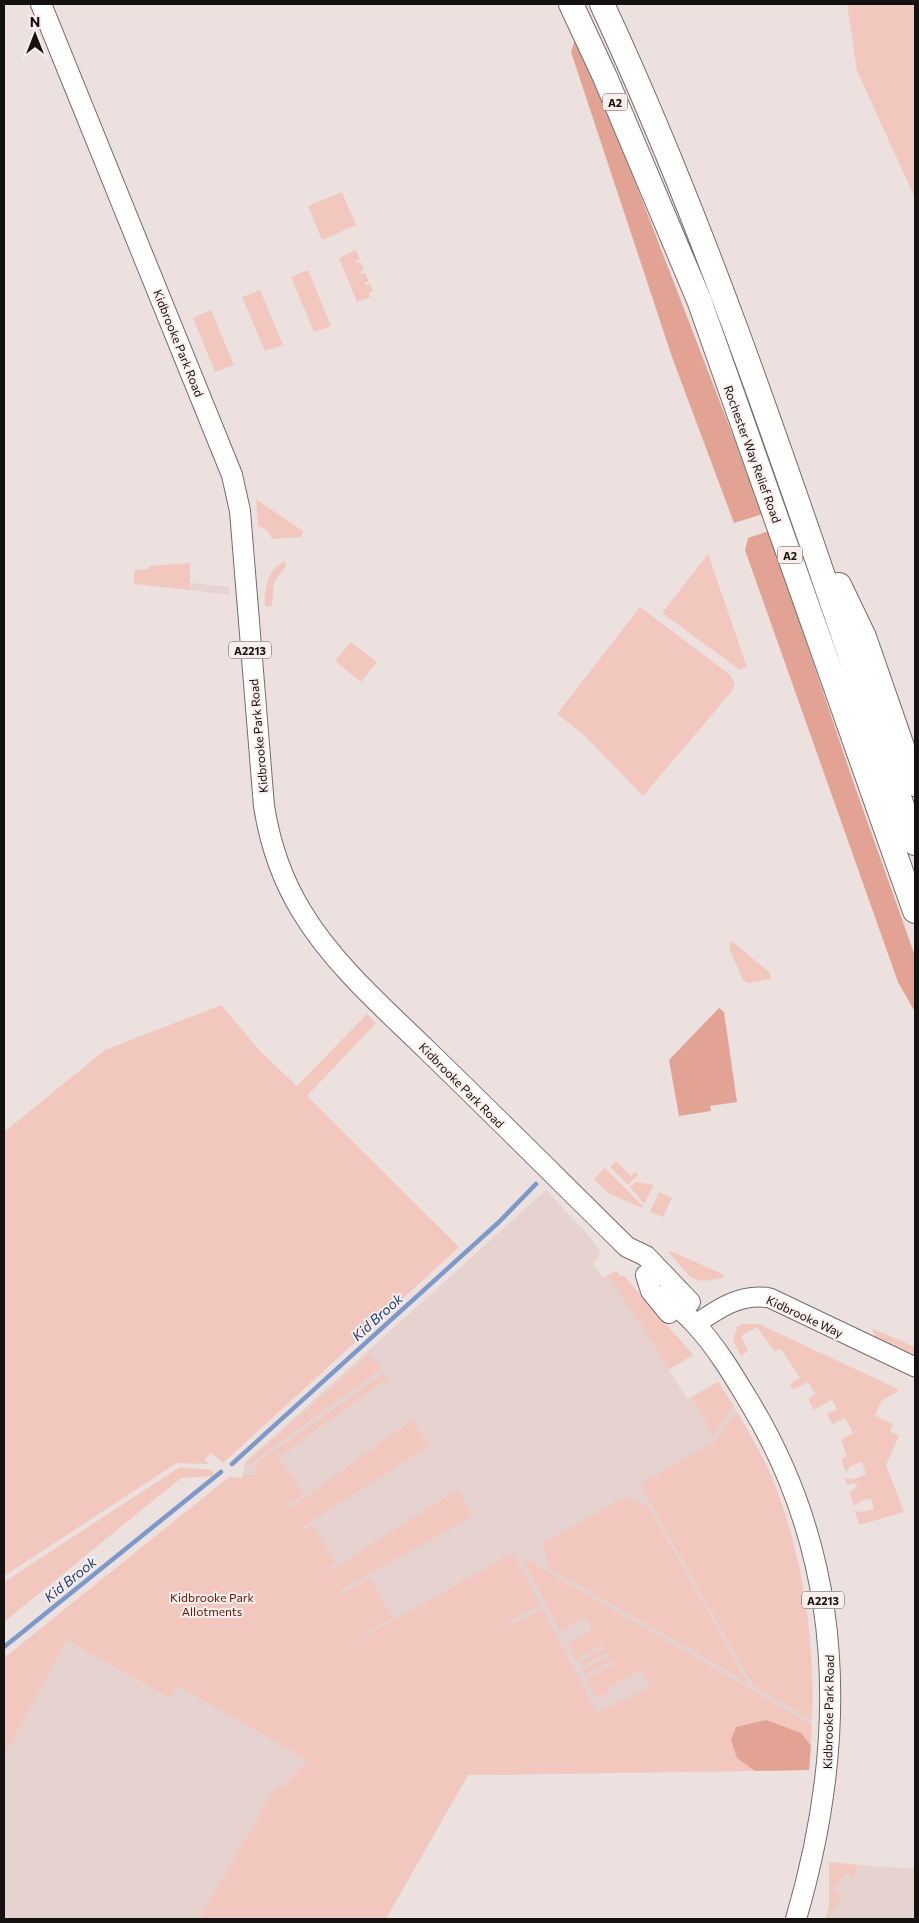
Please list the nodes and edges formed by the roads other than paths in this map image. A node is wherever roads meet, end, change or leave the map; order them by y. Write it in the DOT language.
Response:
graph roads {
  1 [pos="41,4"];
  2 [pos="571,4"];
  3 [pos="602,4"];
  4 [pos="795,493"];
  5 [pos="915,784"];
  6 [pos="915,843"];
  7 [pos="915,911"];
  8 [pos="628,1247"];
  9 [pos="646,1275"];
  10 [pos="696,1324"];
  11 [pos="721,1358"];
  12 [pos="915,1366"];
  13 [pos="796,1919"];
  1 -- 8 [label="main road, Kidbrooke Park Road / A2213"];
  2 -- 7 [label="highway, Rochester Way Relief Road / A2"];
  3 -- 4 [label="highway, Rochester Way Relief Road / A2"];
  4 -- 5 [label="highway"];
  4 -- 6 [label="highway, Rochester Way Relief Road / A2"];
  8 -- 9 [label="main road, Kidbrooke Park Road / A2213"];
  8 -- 10 [label="main road, Kidbrooke Park Road / A2213"];
  9 -- 10 [label="main road, Kidbrooke Park Road / A2213"];
  9 -- 11 [label="main road"];
  10 -- 11 [label="main road, Kidbrooke Park Road / A2213"];
  10 -- 12 [label="street, Kidbrooke Way"];
  11 -- 13 [label="main road, Kidbrooke Park Road / A2213"];
}
